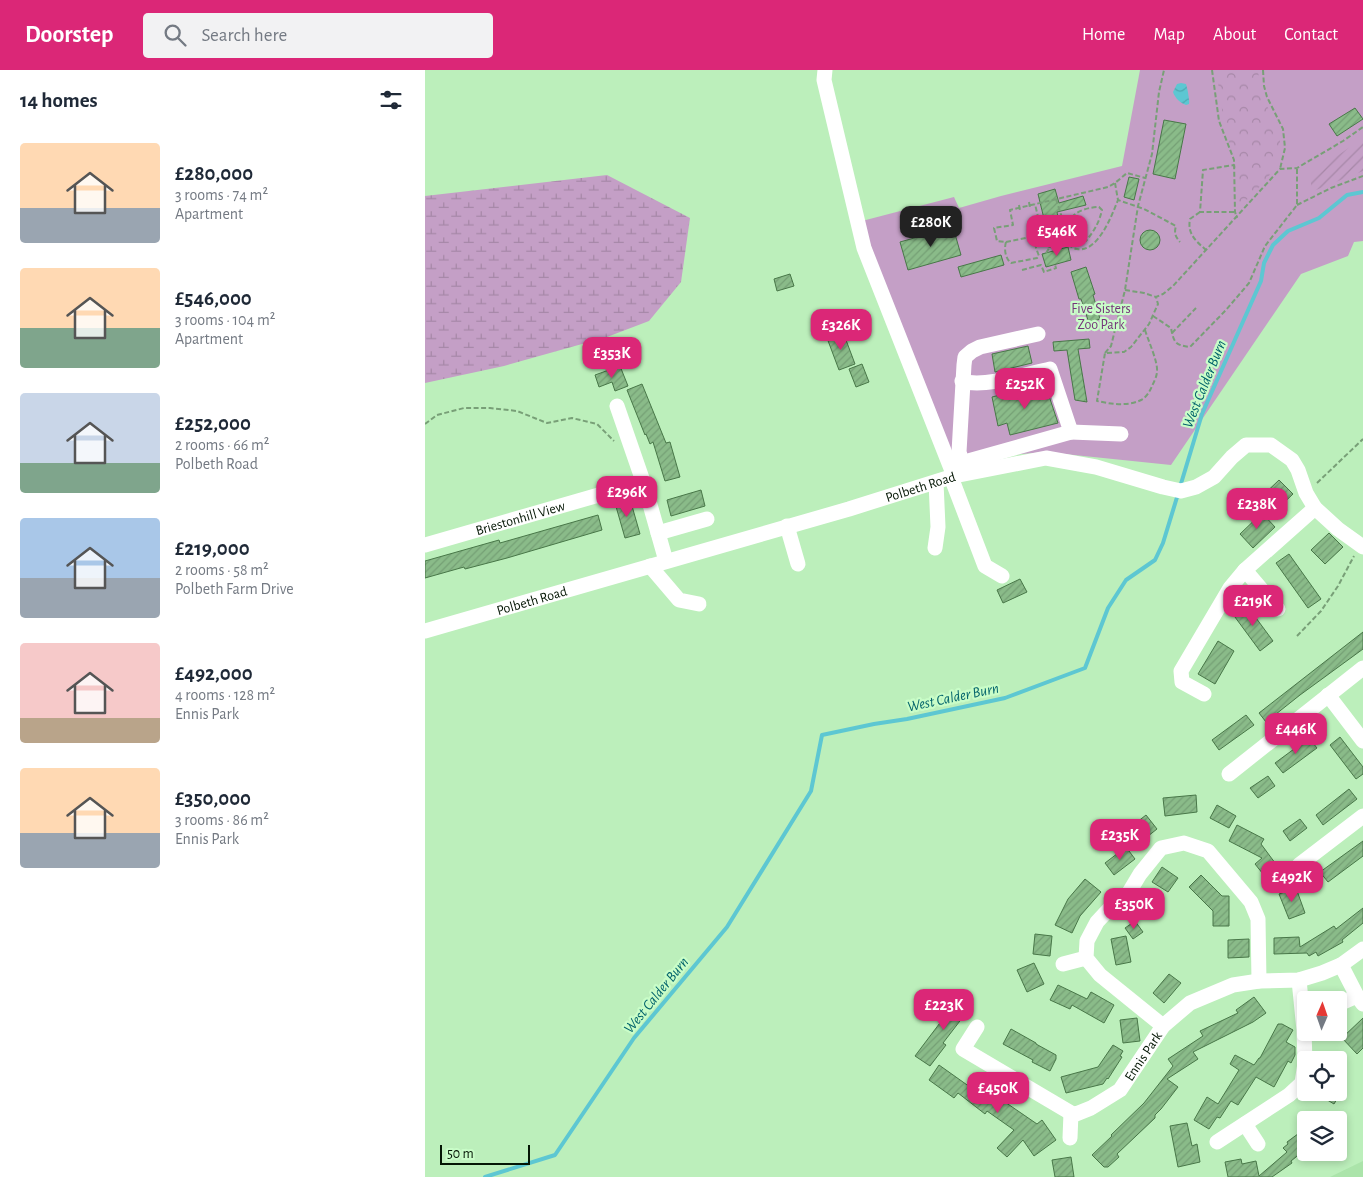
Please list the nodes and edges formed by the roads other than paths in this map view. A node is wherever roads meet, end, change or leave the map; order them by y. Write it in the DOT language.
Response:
graph roads {
  1 [pos="825,70"];
  2 [pos="1038,334"];
  3 [pos="962,381"];
  4 [pos="617,406"];
  5 [pos="1071,432"];
  6 [pos="1121,434"];
  7 [pos="953,474"];
  8 [pos="645,487"];
  9 [pos="1315,508"];
  10 [pos="707,519"];
  11 [pos="787,526"];
  12 [pos="658,533"];
  13 [pos="425,545"];
  14 [pos="1361,546"];
  15 [pos="935,548"];
  16 [pos="666,561"];
  17 [pos="798,564"];
  18 [pos="650,566"];
  19 [pos="1245,570"];
  20 [pos="1002,576"];
  21 [pos="699,604"];
  22 [pos="1278,609"];
  23 [pos="425,631"];
  24 [pos="1363,668"];
  25 [pos="1204,694"];
  26 [pos="1329,695"];
  27 [pos="1363,740"];
  28 [pos="1229,774"];
  29 [pos="1363,816"];
  30 [pos="1299,865"];
  31 [pos="1363,949"];
  32 [pos="1086,958"];
  33 [pos="1063,964"];
  34 [pos="1341,965"];
  35 [pos="1299,980"];
  36 [pos="1259,981"];
  37 [pos="1360,1000"];
  38 [pos="1347,1002"];
  39 [pos="1163,1026"];
  40 [pos="977,1027"];
  41 [pos="1071,1113"];
  42 [pos="1245,1124"];
  43 [pos="1070,1138"];
  44 [pos="1217,1142"];
  45 [pos="1258,1144"];
  1 -- 7 [label="street"];
  2 -- 3 [label="street"];
  3 -- 5 [label="street"];
  3 -- 7 [label="street"];
  4 -- 8 [label="street"];
  5 -- 6 [label="street"];
  5 -- 7 [label="street"];
  7 -- 9 [label="street, Polbeth Road"];
  7 -- 11 [label="street, Polbeth Road"];
  7 -- 15 [label="street"];
  7 -- 20 [label="street"];
  8 -- 12 [label="street"];
  8 -- 13 [label="street, Briestonhill View"];
  9 -- 14 [label="street, Polbeth Road"];
  9 -- 19 [label="street"];
  10 -- 12 [label="street"];
  11 -- 16 [label="street, Polbeth Road"];
  11 -- 17 [label="street"];
  12 -- 16 [label="street"];
  16 -- 18 [label="street, Polbeth Road"];
  18 -- 21 [label="street"];
  18 -- 23 [label="street, Polbeth Road"];
  19 -- 22 [label="street"];
  19 -- 25 [label="street"];
  24 -- 26 [label="street"];
  26 -- 27 [label="street"];
  26 -- 28 [label="street"];
  29 -- 30 [label="street"];
  31 -- 34 [label="street, Ennis Park"];
  32 -- 33 [label="street"];
  32 -- 36 [label="street"];
  32 -- 39 [label="street, Ennis Park"];
  34 -- 35 [label="street, Ennis Park"];
  34 -- 37 [label="street"];
  35 -- 36 [label="street, Ennis Park"];
  35 -- 42 [label="street"];
  36 -- 39 [label="street, Ennis Park"];
  37 -- 38 [label="street"];
  39 -- 41 [label="street, Ennis Park"];
  40 -- 41 [label="street"];
  41 -- 43 [label="street"];
  42 -- 44 [label="street"];
  42 -- 45 [label="street"];
}
